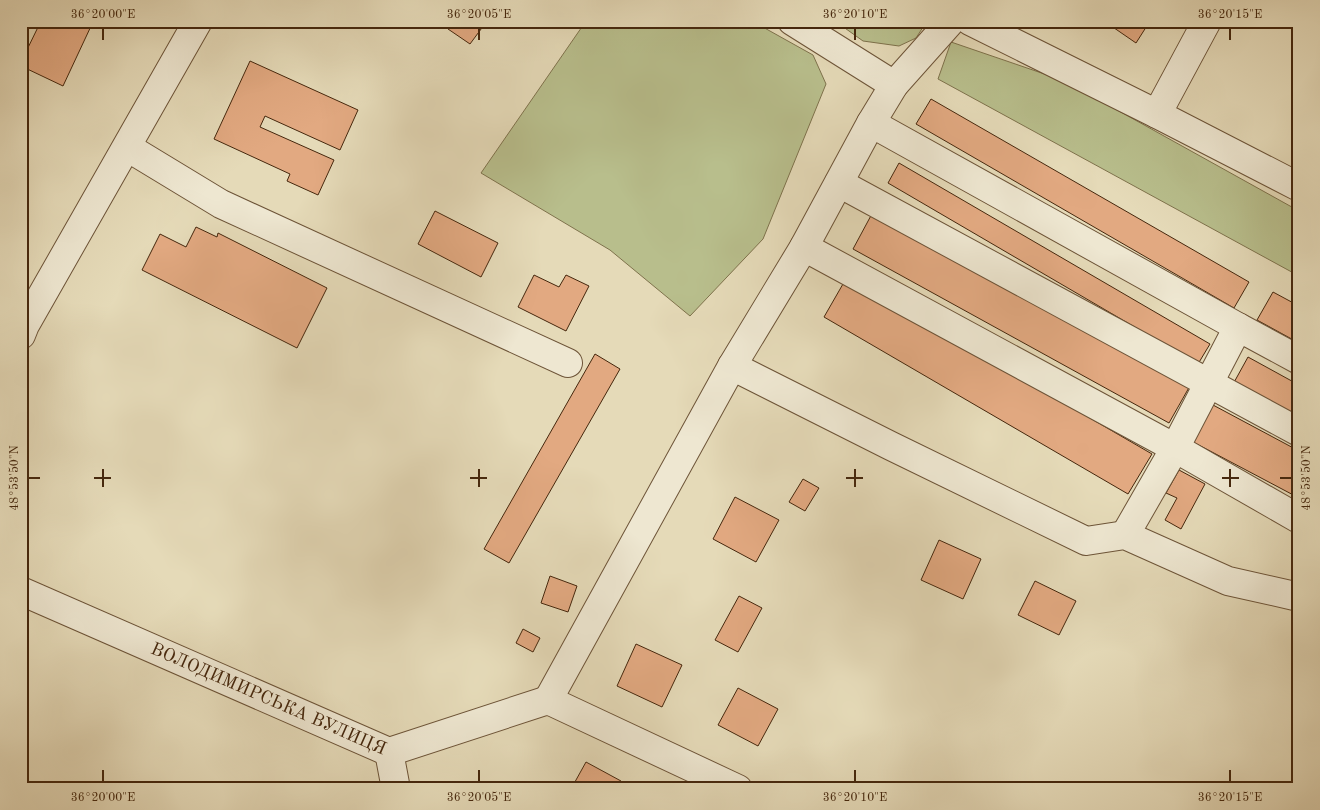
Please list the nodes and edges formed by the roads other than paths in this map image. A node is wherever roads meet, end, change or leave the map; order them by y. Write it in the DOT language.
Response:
graph roads {
  1 [pos="198,21"];
  2 [pos="792,21"];
  3 [pos="951,21"];
  4 [pos="970,21"];
  5 [pos="1207,21"];
  6 [pos="894,85"];
  7 [pos="1157,114"];
  8 [pos="871,124"];
  9 [pos="127,147"];
  10 [pos="839,183"];
  11 [pos="1299,187"];
  12 [pos="804,247"];
  13 [pos="1238,327"];
  14 [pos="21,335"];
  15 [pos="1299,360"];
  16 [pos="568,363"];
  17 [pos="732,366"];
  18 [pos="1209,382"];
  19 [pos="1299,432"];
  20 [pos="1175,448"];
  21 [pos="1299,519"];
  22 [pos="1125,535"];
  23 [pos="21,591"];
  24 [pos="1299,597"];
  25 [pos="548,700"];
  26 [pos="389,752"];
  27 [pos="396,789"];
  28 [pos="738,789"];
  1 -- 9 [label="street"];
  2 -- 6 [label="street"];
  3 -- 6 [label="street"];
  4 -- 7 [label="street"];
  5 -- 7 [label="street"];
  6 -- 8 [label="street"];
  7 -- 11 [label="street"];
  8 -- 10 [label="street"];
  8 -- 13 [label="street"];
  9 -- 14 [label="street"];
  9 -- 16 [label="street"];
  10 -- 12 [label="street"];
  10 -- 18 [label="street"];
  12 -- 17 [label="street"];
  12 -- 20 [label="street"];
  13 -- 15 [label="street"];
  13 -- 18 [label="street"];
  17 -- 22 [label="street"];
  17 -- 25 [label="street"];
  18 -- 19 [label="street"];
  18 -- 20 [label="street"];
  20 -- 21 [label="street"];
  20 -- 22 [label="street"];
  22 -- 24 [label="street"];
  23 -- 26 [label="street, ВОЛОДИМИРСЬКА ВУЛИЦЯ"];
  25 -- 26 [label="street, ВОЛОДИМИРСЬКА ВУЛИЦЯ"];
  25 -- 28 [label="street"];
  26 -- 27 [label="street"];
}
